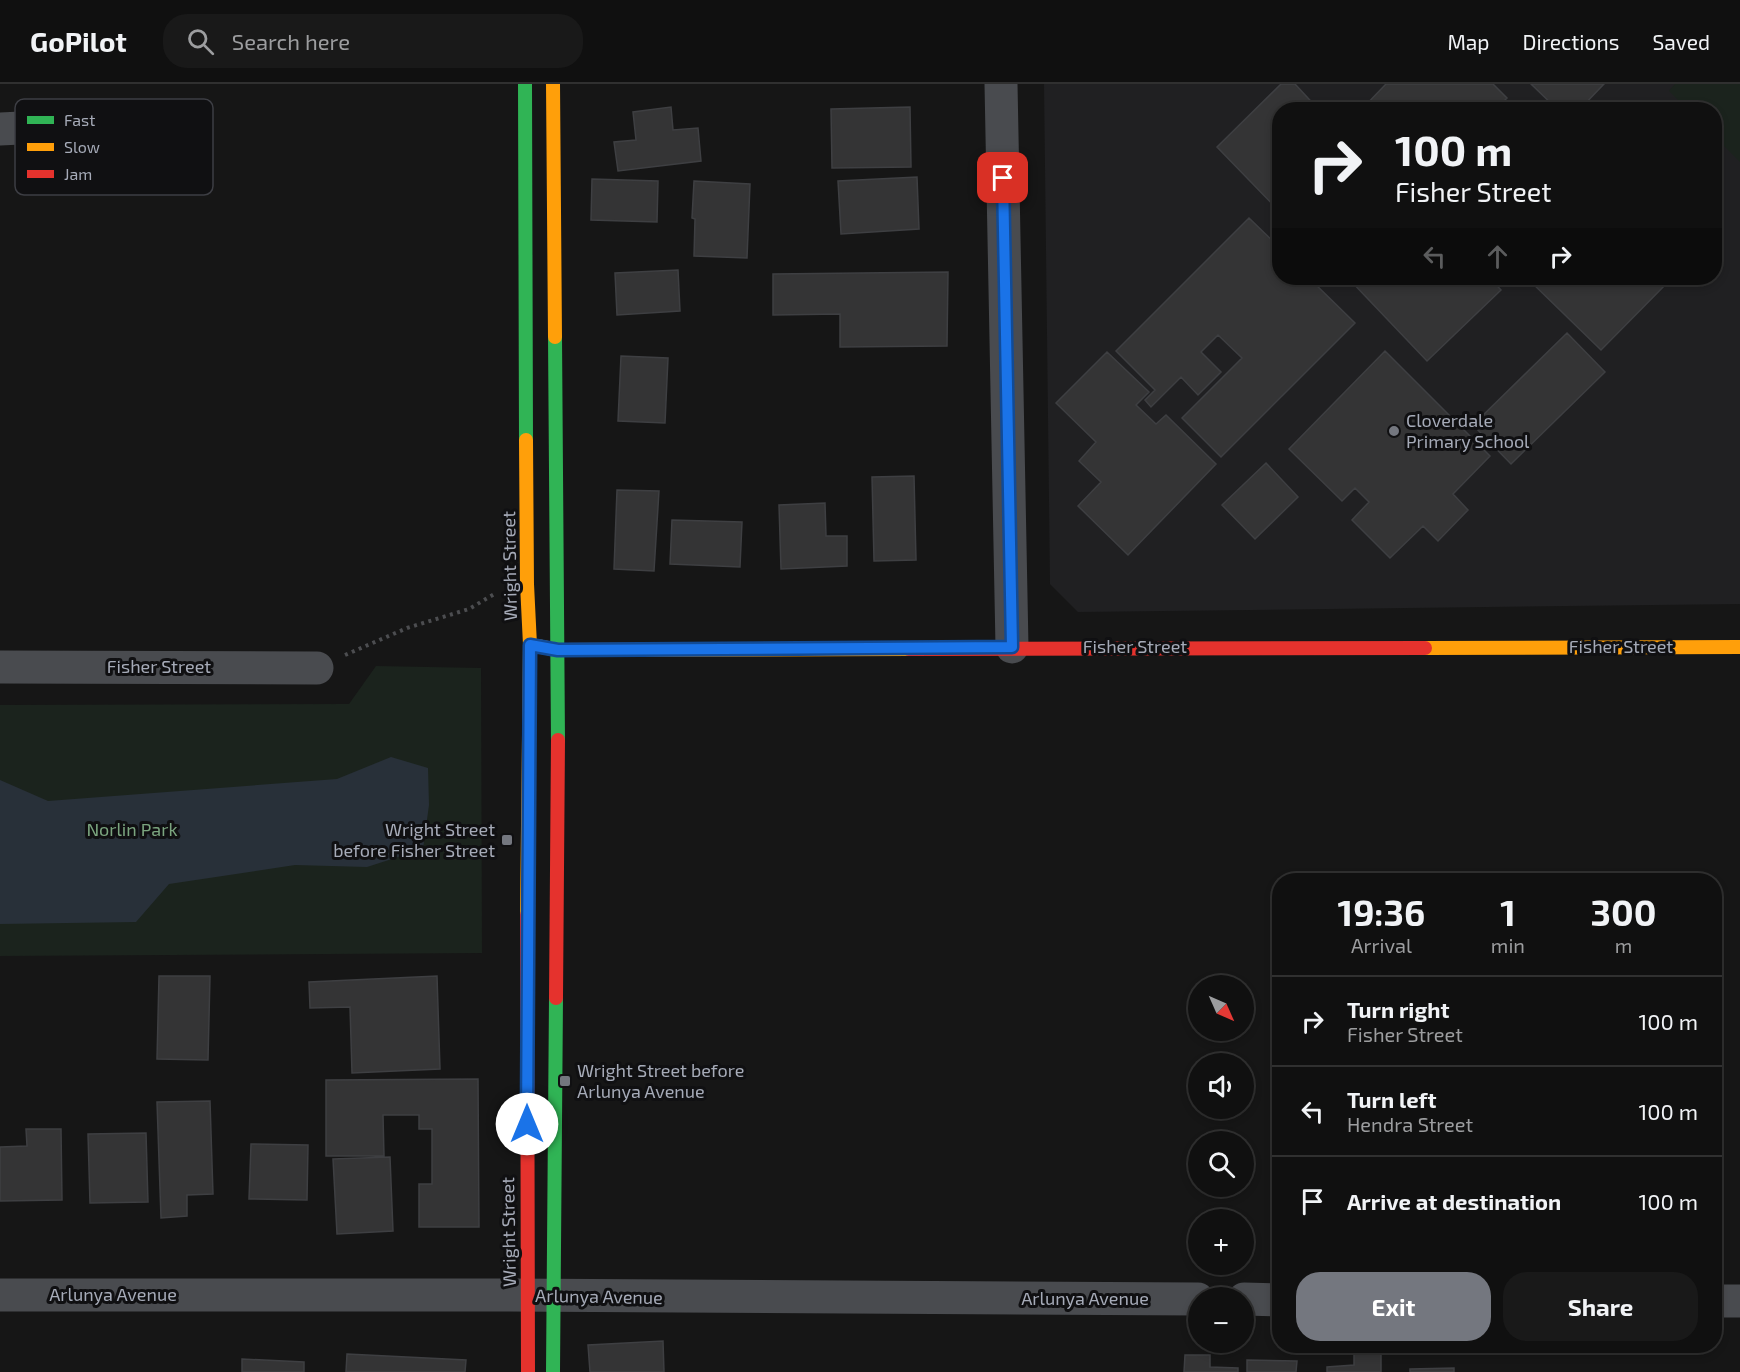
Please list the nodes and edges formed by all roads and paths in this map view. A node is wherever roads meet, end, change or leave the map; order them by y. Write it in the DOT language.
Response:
graph roads {
  1 [pos="525,84"];
  2 [pos="553,84"];
  3 [pos="1001,84"];
  4 [pos="15,128"];
  5 [pos="0,129"];
  6 [pos="498,591"];
  7 [pos="530,645"];
  8 [pos="1012,647"];
  9 [pos="1740,647"];
  10 [pos="558,650"];
  11 [pos="0,667"];
  12 [pos="317,668"];
  13 [pos="0,1295"];
  14 [pos="542,1296"];
  15 [pos="1188,1299"];
  16 [pos="1254,1299"];
  17 [pos="1272,1300"];
  18 [pos="1722,1301"];
  19 [pos="1740,1301"];
  20 [pos="528,1372"];
  21 [pos="553,1372"];
  1 -- 7 [label="street, Wright Street"];
  2 -- 10 [label="street, Wright Street"];
  3 -- 8 [label="street"];
  4 -- 5 [label="street"];
  6 -- 12 [label="path"];
  7 -- 10 [label="street, Fisher Street"];
  7 -- 14 [label="street, Wright Street"];
  8 -- 9 [label="street, Fisher Street"];
  8 -- 10 [label="street, Fisher Street"];
  10 -- 14 [label="street, Wright Street"];
  11 -- 12 [label="street, Fisher Street"];
  13 -- 14 [label="street, Arlunya Avenue"];
  14 -- 15 [label="street, Arlunya Avenue"];
  14 -- 20 [label="street, Wright Street"];
  14 -- 21 [label="street, Wright Street"];
  16 -- 17 [label="street"];
  18 -- 19 [label="street"];
}
